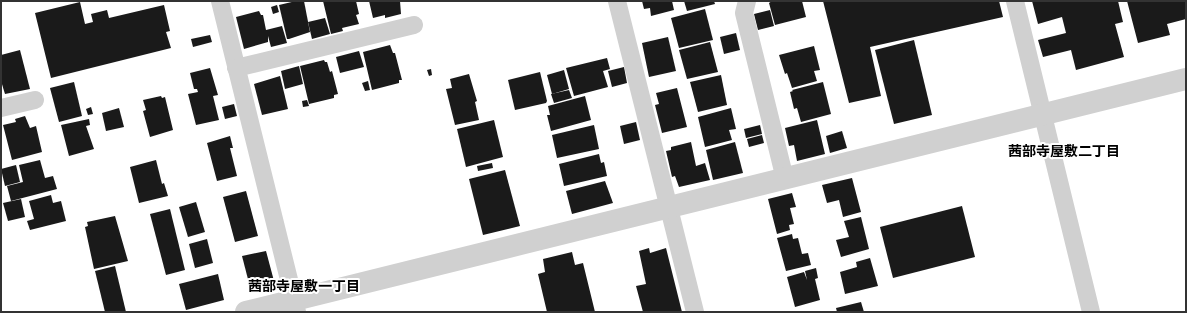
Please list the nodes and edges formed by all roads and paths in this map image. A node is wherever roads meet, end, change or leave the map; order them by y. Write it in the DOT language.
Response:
graph roads {
  1 [pos="220,1"];
  2 [pos="617,1"];
  3 [pos="747,1"];
  4 [pos="1014,1"];
  5 [pos="414,25"];
  6 [pos="236,68"];
  7 [pos="1186,79"];
  8 [pos="35,100"];
  9 [pos="1,108"];
  10 [pos="1043,115"];
  11 [pos="785,179"];
  12 [pos="669,208"];
  13 [pos="295,306"];
  14 [pos="246,312"];
  15 [pos="695,312"];
  16 [pos="1091,312"];
  1 -- 6 [label="street"];
  2 -- 12 [label="street"];
  3 -- 11 [label="street"];
  4 -- 10 [label="street"];
  5 -- 6 [label="street"];
  6 -- 13 [label="street"];
  7 -- 10 [label="street"];
  8 -- 9 [label="street"];
  10 -- 11 [label="street"];
  10 -- 16 [label="street"];
  11 -- 12 [label="street"];
  12 -- 13 [label="street"];
  12 -- 15 [label="street"];
  13 -- 14 [label="street"];
}
